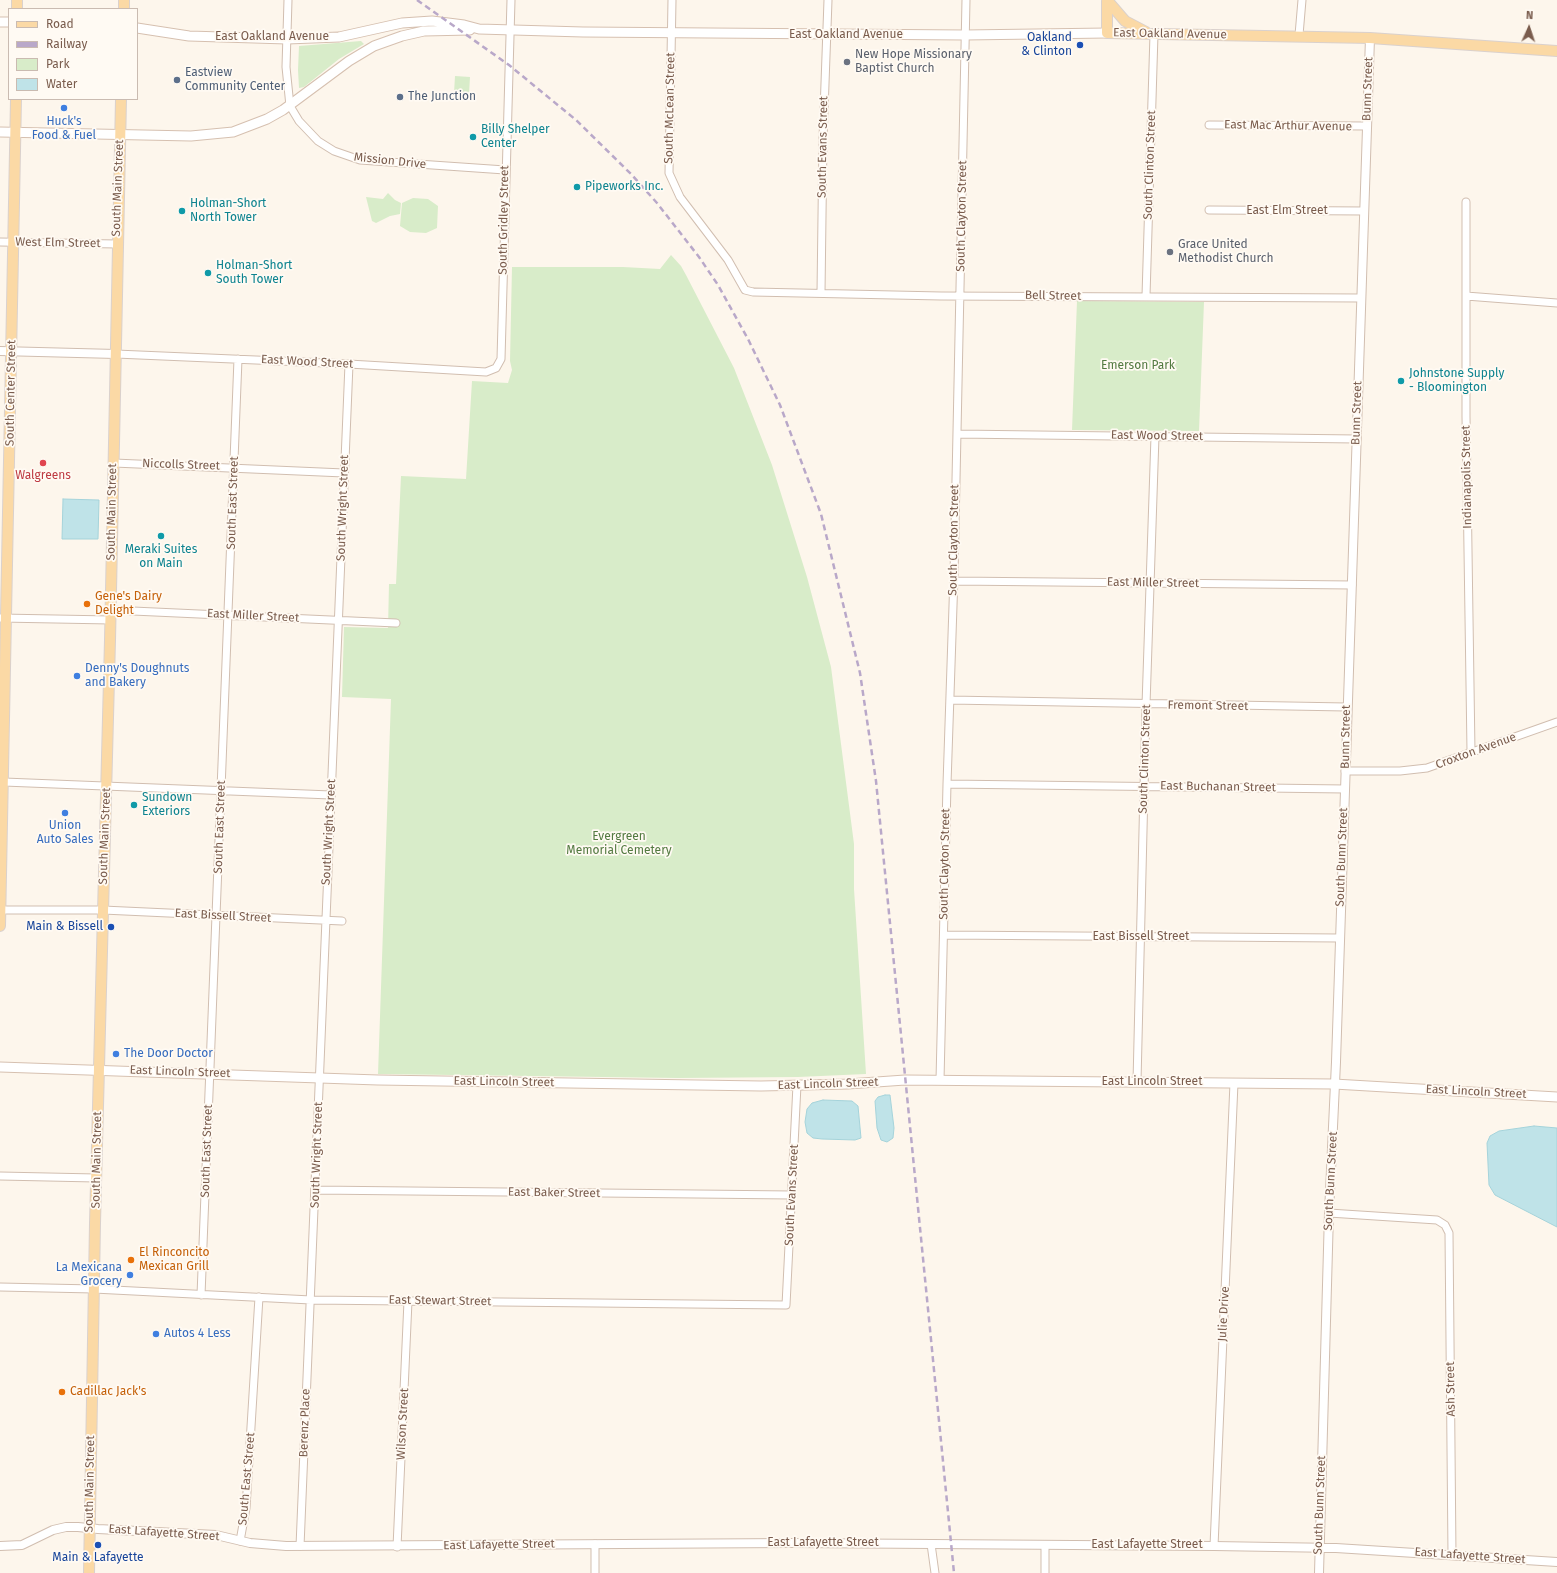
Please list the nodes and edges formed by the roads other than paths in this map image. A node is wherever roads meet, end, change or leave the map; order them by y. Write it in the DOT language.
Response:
graph roads {
  1 [pos="288,0"];
  2 [pos="511,0"];
  3 [pos="672,0"];
  4 [pos="828,0"];
  5 [pos="966,0"];
  6 [pos="1107,0"];
  7 [pos="1302,0"];
  8 [pos="138,28"];
  9 [pos="479,30"];
  10 [pos="510,30"];
  11 [pos="671,33"];
  12 [pos="1107,33"];
  13 [pos="827,34"];
  14 [pos="1152,34"];
  15 [pos="965,35"];
  16 [pos="1299,35"];
  17 [pos="1370,38"];
  18 [pos="287,39"];
  19 [pos="1557,51"];
  20 [pos="16,100"];
  21 [pos="121,100"];
  22 [pos="290,106"];
  23 [pos="1209,125"];
  24 [pos="1366,126"];
  25 [pos="0,132"];
  26 [pos="16,132"];
  27 [pos="120,134"];
  28 [pos="505,170"];
  29 [pos="1466,202"];
  30 [pos="1209,210"];
  31 [pos="1364,211"];
  32 [pos="0,242"];
  33 [pos="14,242"];
  34 [pos="117,244"];
  35 [pos="745,290"];
  36 [pos="821,293"];
  37 [pos="960,295"];
  38 [pos="1146,296"];
  39 [pos="1466,296"];
  40 [pos="1361,298"];
  41 [pos="1557,302"];
  42 [pos="12,351"];
  43 [pos="0,352"];
  44 [pos="116,354"];
  45 [pos="238,359"];
  46 [pos="349,364"];
  47 [pos="496,368"];
  48 [pos="957,434"];
  49 [pos="1155,436"];
  50 [pos="1356,439"];
  51 [pos="114,463"];
  52 [pos="234,468"];
  53 [pos="344,473"];
  54 [pos="954,581"];
  55 [pos="1151,583"];
  56 [pos="1352,585"];
  57 [pos="110,615"];
  58 [pos="228,615"];
  59 [pos="4,618"];
  60 [pos="338,620"];
  61 [pos="396,623"];
  62 [pos="950,700"];
  63 [pos="1146,705"];
  64 [pos="1346,707"];
  65 [pos="1557,722"];
  66 [pos="1471,751"];
  67 [pos="1345,771"];
  68 [pos="4,782"];
  69 [pos="947,784"];
  70 [pos="107,785"];
  71 [pos="1144,786"];
  72 [pos="1345,789"];
  73 [pos="221,790"];
  74 [pos="331,795"];
  75 [pos="0,910"];
  76 [pos="103,910"];
  77 [pos="216,916"];
  78 [pos="325,920"];
  79 [pos="342,921"];
  80 [pos="0,926"];
  81 [pos="944,935"];
  82 [pos="1140,937"];
  83 [pos="1339,938"];
  84 [pos="0,1067"];
  85 [pos="99,1069"];
  86 [pos="211,1073"];
  87 [pos="319,1078"];
  88 [pos="940,1080"];
  89 [pos="1137,1082"];
  90 [pos="1234,1083"];
  91 [pos="1334,1084"];
  92 [pos="797,1085"];
  93 [pos="1557,1097"];
  94 [pos="0,1176"];
  95 [pos="96,1178"];
  96 [pos="315,1190"];
  97 [pos="792,1195"];
  98 [pos="1329,1213"];
  99 [pos="0,1288"];
  100 [pos="94,1290"];
  101 [pos="201,1295"];
  102 [pos="259,1297"];
  103 [pos="311,1300"];
  104 [pos="408,1301"];
  105 [pos="786,1305"];
  106 [pos="90,1527"];
  107 [pos="240,1541"];
  108 [pos="595,1544"];
  109 [pos="931,1544"];
  110 [pos="1045,1545"];
  111 [pos="0,1546"];
  112 [pos="300,1546"];
  113 [pos="1214,1546"];
  114 [pos="397,1547"];
  115 [pos="1319,1547"];
  116 [pos="1452,1555"];
  117 [pos="1557,1562"];
  118 [pos="89,1573"];
  119 [pos="595,1573"];
  120 [pos="934,1573"];
  121 [pos="1045,1573"];
  122 [pos="1318,1573"];
  1 -- 18 [label="street"];
  2 -- 10 [label="street, South Gridley Street"];
  3 -- 11 [label="street, South McLean Street"];
  4 -- 13 [label="street, South Evans Street"];
  5 -- 15 [label="street, South Clayton Street"];
  6 -- 12 [label="main road"];
  6 -- 14 [label="main road"];
  7 -- 16 [label="street"];
  8 -- 18 [label="main road, East Oakland Avenue"];
  9 -- 10 [label="main road, East Oakland Avenue"];
  9 -- 18 [label="main road, East Oakland Avenue"];
  9 -- 22 [label="main road"];
  10 -- 11 [label="main road, East Oakland Avenue"];
  10 -- 28 [label="street, South Gridley Street"];
  11 -- 13 [label="main road, East Oakland Avenue"];
  11 -- 35 [label="street, South McLean Street"];
  12 -- 14 [label="main road, East Oakland Avenue"];
  12 -- 15 [label="main road, East Oakland Avenue"];
  13 -- 15 [label="main road, East Oakland Avenue"];
  13 -- 36 [label="street, South Evans Street"];
  14 -- 16 [label="main road, East Oakland Avenue"];
  14 -- 38 [label="street, South Clinton Street"];
  15 -- 37 [label="street, South Clayton Street"];
  16 -- 17 [label="main road, East Oakland Avenue"];
  17 -- 19 [label="main road, East Oakland Avenue"];
  17 -- 24 [label="street, Bunn Street"];
  18 -- 22 [label="street, Mission Drive"];
  20 -- 26 [label="main road, South Center Street"];
  21 -- 27 [label="main road, South Main Street"];
  22 -- 27 [label="main road"];
  22 -- 28 [label="street, Mission Drive"];
  23 -- 24 [label="street, East Mac Arthur Avenue"];
  24 -- 31 [label="street, Bunn Street"];
  25 -- 26 [label="main road"];
  26 -- 27 [label="main road"];
  26 -- 33 [label="main road, South Center Street"];
  27 -- 34 [label="main road, South Main Street"];
  28 -- 47 [label="street, South Gridley Street"];
  29 -- 39 [label="street, Indianapolis Street"];
  30 -- 31 [label="street, East Elm Street"];
  31 -- 40 [label="street, Bunn Street"];
  32 -- 33 [label="street, West Elm Street"];
  33 -- 34 [label="street, West Elm Street"];
  33 -- 42 [label="main road, South Center Street"];
  34 -- 44 [label="main road, South Main Street"];
  35 -- 36 [label="street, Bell Street"];
  36 -- 37 [label="street, Bell Street"];
  37 -- 38 [label="street, Bell Street"];
  37 -- 48 [label="street, South Clayton Street"];
  38 -- 40 [label="street, Bell Street"];
  39 -- 41 [label="street"];
  39 -- 66 [label="street, Indianapolis Street"];
  40 -- 50 [label="street, Bunn Street"];
  42 -- 43 [label="street"];
  42 -- 44 [label="street"];
  42 -- 59 [label="main road, South Center Street"];
  44 -- 45 [label="street, East Wood Street"];
  44 -- 51 [label="main road, South Main Street"];
  45 -- 46 [label="street, East Wood Street"];
  45 -- 52 [label="street, South East Street"];
  46 -- 47 [label="street, East Wood Street"];
  46 -- 53 [label="street, South Wright Street"];
  48 -- 49 [label="street, East Wood Street"];
  48 -- 54 [label="street, South Clayton Street"];
  49 -- 50 [label="street, East Wood Street"];
  49 -- 55 [label="street, South Clinton Street"];
  50 -- 56 [label="street, Bunn Street"];
  51 -- 52 [label="street, Niccolls Street"];
  51 -- 57 [label="main road, South Main Street"];
  52 -- 53 [label="street, Niccolls Street"];
  52 -- 58 [label="street, South East Street"];
  53 -- 60 [label="street, South Wright Street"];
  54 -- 55 [label="street, East Miller Street"];
  54 -- 62 [label="street, South Clayton Street"];
  55 -- 56 [label="street, East Miller Street"];
  55 -- 63 [label="street, South Clinton Street"];
  56 -- 64 [label="street, Bunn Street"];
  57 -- 58 [label="street, East Miller Street"];
  57 -- 59 [label="street, East Miller Street"];
  57 -- 70 [label="main road, South Main Street"];
  58 -- 60 [label="street, East Miller Street"];
  58 -- 73 [label="street, South East Street"];
  59 -- 68 [label="main road, South Center Street"];
  60 -- 61 [label="street, East Miller Street"];
  60 -- 74 [label="street, South Wright Street"];
  62 -- 63 [label="street, Fremont Street"];
  62 -- 69 [label="street, South Clayton Street"];
  63 -- 64 [label="street, Fremont Street"];
  63 -- 71 [label="street, South Clinton Street"];
  64 -- 67 [label="street, Bunn Street"];
  65 -- 66 [label="street, Croxton Avenue"];
  66 -- 67 [label="street, Croxton Avenue"];
  67 -- 72 [label="street, Bunn Street"];
  68 -- 70 [label="street"];
  68 -- 75 [label="main road, South Center Street"];
  69 -- 71 [label="street, East Buchanan Street"];
  69 -- 81 [label="street, South Clayton Street"];
  70 -- 73 [label="street"];
  70 -- 76 [label="main road, South Main Street"];
  71 -- 72 [label="street, East Buchanan Street"];
  71 -- 82 [label="street, South Clinton Street"];
  72 -- 83 [label="street, South Bunn Street"];
  73 -- 74 [label="street"];
  73 -- 77 [label="street, South East Street"];
  74 -- 78 [label="street, South Wright Street"];
  75 -- 76 [label="street, East Bissell Street"];
  75 -- 80 [label="main road, South Center Street"];
  76 -- 77 [label="street, East Bissell Street"];
  76 -- 85 [label="main road, South Main Street"];
  77 -- 78 [label="street, East Bissell Street"];
  77 -- 86 [label="street, South East Street"];
  78 -- 79 [label="street, East Bissell Street"];
  78 -- 87 [label="street, South Wright Street"];
  81 -- 82 [label="street, East Bissell Street"];
  81 -- 88 [label="street, South Clayton Street"];
  82 -- 83 [label="street, East Bissell Street"];
  82 -- 89 [label="street, South Clinton Street"];
  83 -- 91 [label="street, South Bunn Street"];
  84 -- 85 [label="main road, East Lincoln Street"];
  85 -- 86 [label="main road, East Lincoln Street"];
  85 -- 95 [label="main road, South Main Street"];
  86 -- 87 [label="main road, East Lincoln Street"];
  86 -- 101 [label="street, South East Street"];
  87 -- 92 [label="main road, East Lincoln Street"];
  87 -- 96 [label="street, South Wright Street"];
  88 -- 89 [label="main road, East Lincoln Street"];
  88 -- 92 [label="main road, East Lincoln Street"];
  89 -- 90 [label="main road, East Lincoln Street"];
  90 -- 91 [label="main road, East Lincoln Street"];
  90 -- 113 [label="street, Julie Drive"];
  91 -- 93 [label="main road, East Lincoln Street"];
  91 -- 98 [label="street, South Bunn Street"];
  92 -- 97 [label="street, South Evans Street"];
  94 -- 95 [label="street"];
  95 -- 100 [label="main road, South Main Street"];
  96 -- 97 [label="street, East Baker Street"];
  96 -- 103 [label="street, South Wright Street"];
  97 -- 105 [label="street, South Evans Street"];
  98 -- 115 [label="street, South Bunn Street"];
  98 -- 116 [label="street, Ash Street"];
  99 -- 100 [label="street, East Stewart Street"];
  100 -- 101 [label="street, East Stewart Street"];
  100 -- 106 [label="main road, South Main Street"];
  101 -- 102 [label="street, East Stewart Street"];
  102 -- 103 [label="street, East Stewart Street"];
  102 -- 107 [label="street, South East Street"];
  103 -- 104 [label="street, East Stewart Street"];
  103 -- 112 [label="street, Berenz Place"];
  104 -- 105 [label="street, East Stewart Street"];
  104 -- 114 [label="street, Wilson Street"];
  106 -- 107 [label="street, East Lafayette Street"];
  106 -- 111 [label="street, East Lafayette Street"];
  106 -- 118 [label="main road, South Main Street"];
  107 -- 112 [label="street, East Lafayette Street"];
  108 -- 109 [label="street, East Lafayette Street"];
  108 -- 114 [label="street, East Lafayette Street"];
  108 -- 119 [label="street"];
  109 -- 110 [label="street, East Lafayette Street"];
  109 -- 120 [label="street"];
  110 -- 113 [label="street, East Lafayette Street"];
  110 -- 121 [label="street"];
  112 -- 114 [label="street, East Lafayette Street"];
  113 -- 115 [label="street, East Lafayette Street"];
  115 -- 116 [label="street, East Lafayette Street"];
  115 -- 122 [label="street, South Bunn Street"];
  116 -- 117 [label="street, East Lafayette Street"];
}
